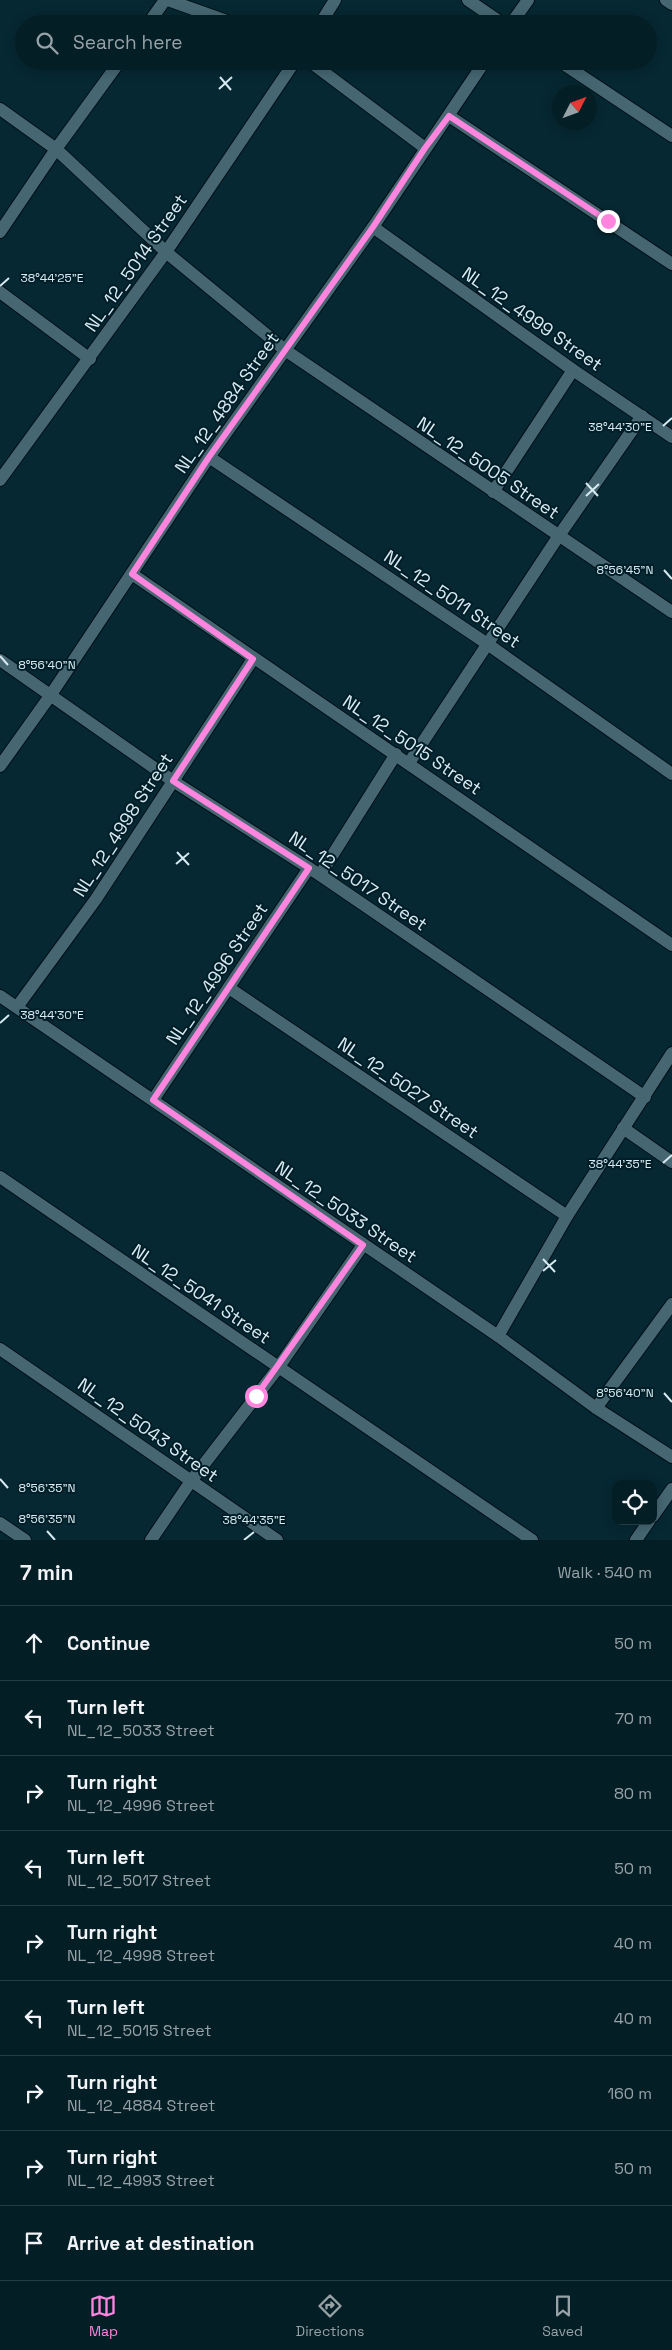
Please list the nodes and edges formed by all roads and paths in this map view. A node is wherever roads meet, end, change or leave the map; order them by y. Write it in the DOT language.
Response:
graph roads {
  1 [pos="166,0"];
  2 [pos="335,0"];
  3 [pos="468,0"];
  4 [pos="528,0"];
  5 [pos="666,0"];
  6 [pos="672,4"];
  7 [pos="155,15"];
  8 [pos="209,15"];
  9 [pos="326,15"];
  10 [pos="490,15"];
  11 [pos="517,15"];
  12 [pos="113,70"];
  13 [pos="289,70"];
  14 [pos="321,70"];
  15 [pos="479,70"];
  16 [pos="573,70"];
  17 [pos="0,108"];
  18 [pos="449,116"];
  19 [pos="672,136"];
  20 [pos="425,148"];
  21 [pos="56,149"];
  22 [pos="373,227"];
  23 [pos="0,232"];
  24 [pos="166,252"];
  25 [pos="672,264"];
  26 [pos="0,292"];
  27 [pos="285,350"];
  28 [pos="90,359"];
  29 [pos="573,370"];
  30 [pos="642,416"];
  31 [pos="672,437"];
  32 [pos="209,457"];
  33 [pos="0,480"];
  34 [pos="493,492"];
  35 [pos="558,537"];
  36 [pos="132,574"];
  37 [pos="672,612"];
  38 [pos="486,643"];
  39 [pos="253,659"];
  40 [pos="0,660"];
  41 [pos="50,696"];
  42 [pos="396,754"];
  43 [pos="409,763"];
  44 [pos="0,766"];
  45 [pos="672,774"];
  46 [pos="173,781"];
  47 [pos="309,868"];
  48 [pos="320,875"];
  49 [pos="672,945"];
  50 [pos="229,988"];
  51 [pos="0,996"];
  52 [pos="17,1007"];
  53 [pos="672,1053"];
  54 [pos="645,1097"];
  55 [pos="153,1100"];
  56 [pos="623,1128"];
  57 [pos="672,1162"];
  58 [pos="0,1177"];
  59 [pos="567,1216"];
  60 [pos="363,1245"];
  61 [pos="672,1304"];
  62 [pos="498,1336"];
  63 [pos="0,1349"];
  64 [pos="278,1368"];
  65 [pos="596,1408"];
  66 [pos="672,1457"];
  67 [pos="191,1481"];
  68 [pos="672,1489"];
  69 [pos="657,1510"];
  70 [pos="0,1523"];
  71 [pos="646,1525"];
  72 [pos="25,1540"];
  73 [pos="151,1540"];
  74 [pos="277,1540"];
  75 [pos="532,1540"];
  76 [pos="636,1540"];
  1 -- 7 [label="street"];
  1 -- 8 [label="street"];
  2 -- 9 [label="street"];
  3 -- 10 [label="street"];
  4 -- 11 [label="street"];
  5 -- 6 [label="street"];
  12 -- 21 [label="street"];
  13 -- 24 [label="street, NL_12_5014 Street"];
  14 -- 20 [label="street"];
  15 -- 18 [label="street, NL_12_4884 Street"];
  16 -- 19 [label="street"];
  17 -- 21 [label="street, NL_12_5005 Street"];
  18 -- 20 [label="street, NL_12_4884 Street"];
  18 -- 25 [label="street"];
  20 -- 22 [label="street, NL_12_4884 Street"];
  21 -- 23 [label="street"];
  21 -- 24 [label="street, NL_12_5005 Street"];
  22 -- 27 [label="street, NL_12_4884 Street"];
  22 -- 29 [label="street, NL_12_4999 Street"];
  24 -- 27 [label="street, NL_12_5005 Street"];
  24 -- 28 [label="street, NL_12_5014 Street"];
  26 -- 28 [label="street"];
  27 -- 32 [label="street, NL_12_4884 Street"];
  27 -- 34 [label="street, NL_12_5005 Street"];
  28 -- 33 [label="street, NL_12_5014 Street"];
  29 -- 30 [label="street, NL_12_4999 Street"];
  29 -- 34 [label="street"];
  30 -- 31 [label="street, NL_12_4999 Street"];
  30 -- 35 [label="street"];
  32 -- 36 [label="street, NL_12_4884 Street"];
  32 -- 38 [label="street, NL_12_5011 Street"];
  34 -- 35 [label="street, NL_12_5005 Street"];
  35 -- 37 [label="street, NL_12_5005 Street"];
  35 -- 38 [label="street"];
  36 -- 39 [label="street, NL_12_5015 Street"];
  36 -- 41 [label="street, NL_12_4884 Street"];
  38 -- 43 [label="street"];
  38 -- 45 [label="street, NL_12_5011 Street"];
  39 -- 42 [label="street, NL_12_5015 Street"];
  39 -- 46 [label="street, NL_12_4998 Street"];
  40 -- 41 [label="street, NL_12_5017 Street"];
  41 -- 44 [label="street, NL_12_4884 Street"];
  41 -- 46 [label="street, NL_12_5017 Street"];
  42 -- 43 [label="street, NL_12_5015 Street"];
  42 -- 48 [label="street"];
  43 -- 49 [label="street, NL_12_5015 Street"];
  46 -- 47 [label="street, NL_12_5017 Street"];
  46 -- 52 [label="street, NL_12_4998 Street"];
  47 -- 48 [label="street, NL_12_5017 Street"];
  47 -- 50 [label="street, NL_12_4996 Street"];
  48 -- 54 [label="street, NL_12_5017 Street"];
  50 -- 55 [label="street, NL_12_4996 Street"];
  50 -- 59 [label="street, NL_12_5027 Street"];
  51 -- 52 [label="street, NL_12_5033 Street"];
  52 -- 55 [label="street, NL_12_5033 Street"];
  53 -- 54 [label="street"];
  54 -- 56 [label="street"];
  55 -- 60 [label="street, NL_12_5033 Street"];
  56 -- 57 [label="street"];
  56 -- 59 [label="street"];
  58 -- 64 [label="street, NL_12_5041 Street"];
  59 -- 62 [label="street"];
  60 -- 62 [label="street, NL_12_5033 Street"];
  60 -- 64 [label="street"];
  61 -- 65 [label="street"];
  62 -- 65 [label="street, NL_12_5033 Street"];
  63 -- 67 [label="street, NL_12_5043 Street"];
  64 -- 67 [label="street"];
  64 -- 75 [label="street, NL_12_5041 Street"];
  65 -- 66 [label="street, NL_12_5033 Street"];
  67 -- 73 [label="street"];
  67 -- 74 [label="street, NL_12_5043 Street"];
  68 -- 69 [label="street"];
  70 -- 72 [label="street"];
  71 -- 76 [label="street"];
}
